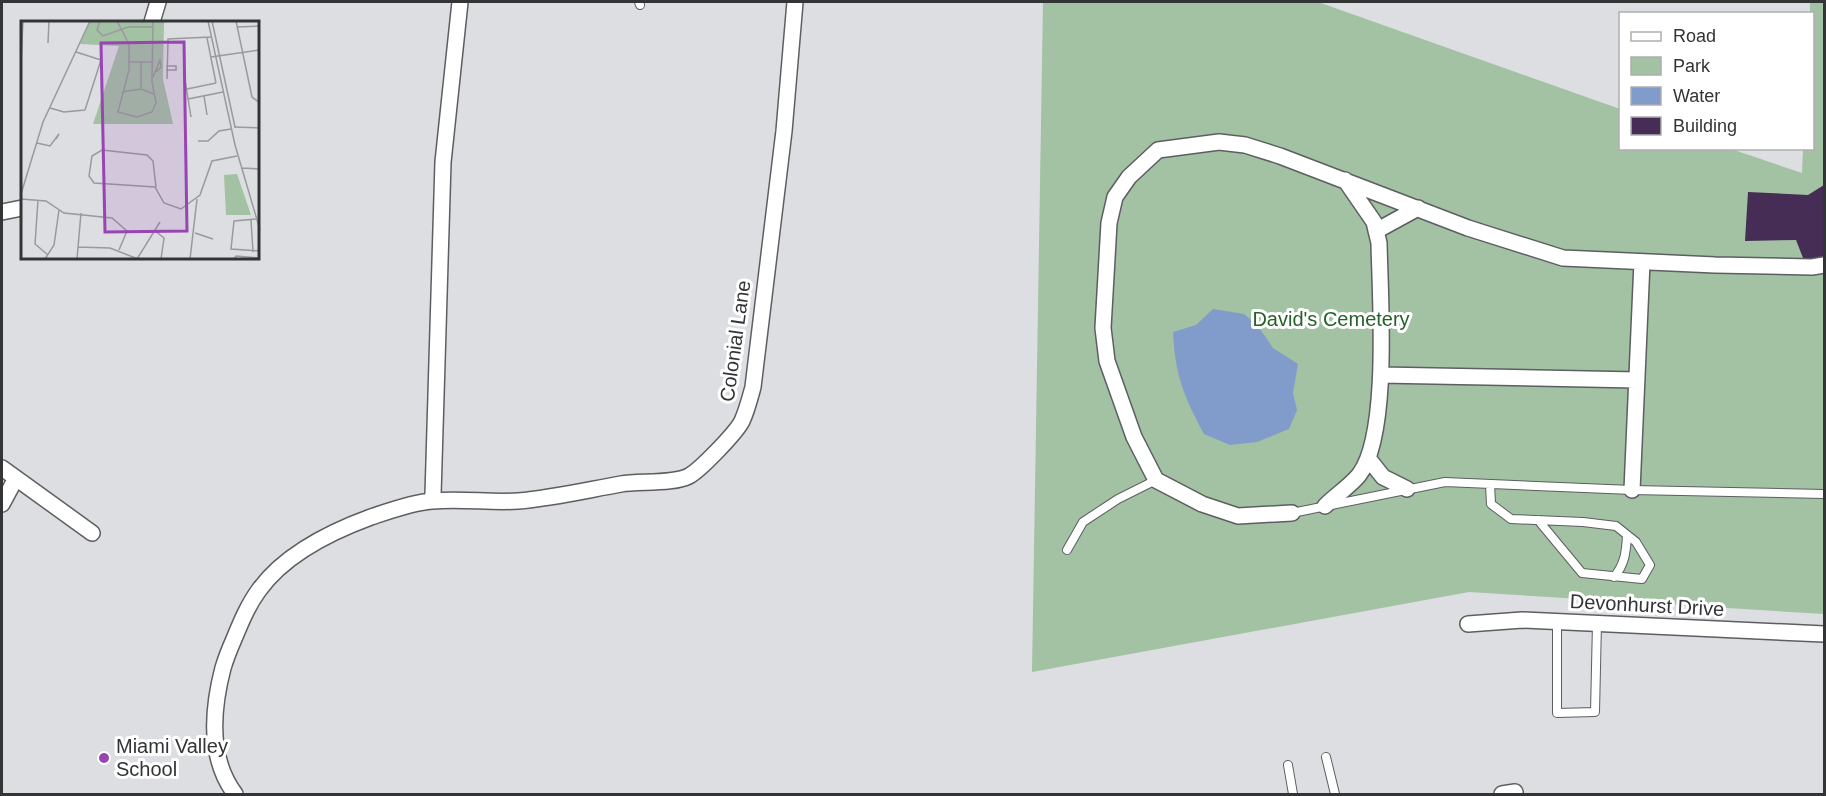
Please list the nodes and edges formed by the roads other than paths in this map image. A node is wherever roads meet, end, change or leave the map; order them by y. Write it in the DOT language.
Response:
graph roads {
  1 [pos="158,2"];
  2 [pos="460,2"];
  3 [pos="795,2"];
  4 [pos="152,21"];
  5 [pos="1345,180"];
  6 [pos="21,208"];
  7 [pos="1418,208"];
  8 [pos="2,212"];
  9 [pos="1376,231"];
  10 [pos="1642,262"];
  11 [pos="1824,265"];
  12 [pos="1381,375"];
  13 [pos="1637,380"];
  14 [pos="1368,458"];
  15 [pos="2,468"];
  16 [pos="16,478"];
  17 [pos="1156,480"];
  18 [pos="1490,484"];
  19 [pos="1407,489"];
  20 [pos="1632,490"];
  21 [pos="1824,494"];
  22 [pos="430,501"];
  23 [pos="2,504"];
  24 [pos="1324,506"];
  25 [pos="1292,513"];
  26 [pos="1538,520"];
  27 [pos="92,533"];
  28 [pos="1627,536"];
  29 [pos="1067,550"];
  30 [pos="1614,577"];
  31 [pos="1557,621"];
  32 [pos="1597,623"];
  33 [pos="1468,624"];
  34 [pos="1824,634"];
  35 [pos="1326,757"];
  36 [pos="1288,765"];
  37 [pos="235,795"];
  38 [pos="1293,795"];
  39 [pos="1335,795"];
  1 -- 4 [label="street"];
  2 -- 22 [label="street"];
  3 -- 22 [label="street, Colonial Lane"];
  5 -- 7 [label="street"];
  5 -- 9 [label="street"];
  5 -- 17 [label="street"];
  6 -- 8 [label="street"];
  7 -- 9 [label="street"];
  7 -- 10 [label="street"];
  9 -- 12 [label="street"];
  10 -- 11 [label="street"];
  10 -- 13 [label="street"];
  12 -- 13 [label="street"];
  12 -- 14 [label="street"];
  13 -- 20 [label="street"];
  14 -- 19 [label="street"];
  14 -- 24 [label="street"];
  15 -- 16 [label="street"];
  16 -- 23 [label="street"];
  16 -- 27 [label="street"];
  17 -- 25 [label="street"];
  17 -- 29 [label="lane"];
  18 -- 19 [label="lane"];
  18 -- 20 [label="lane"];
  18 -- 26 [label="lane"];
  19 -- 24 [label="lane"];
  20 -- 21 [label="lane"];
  22 -- 37 [label="street, Colonial Lane"];
  24 -- 25 [label="lane"];
  26 -- 28 [label="lane"];
  26 -- 30 [label="lane"];
  28 -- 30 [label="lane"];
  28 -- 30 [label="lane"];
  31 -- 32 [label="street, Devonhurst Drive"];
  31 -- 32 [label="lane"];
  31 -- 33 [label="street, Devonhurst Drive"];
  32 -- 34 [label="street, Devonhurst Drive"];
  35 -- 39 [label="lane"];
  36 -- 38 [label="lane"];
}
